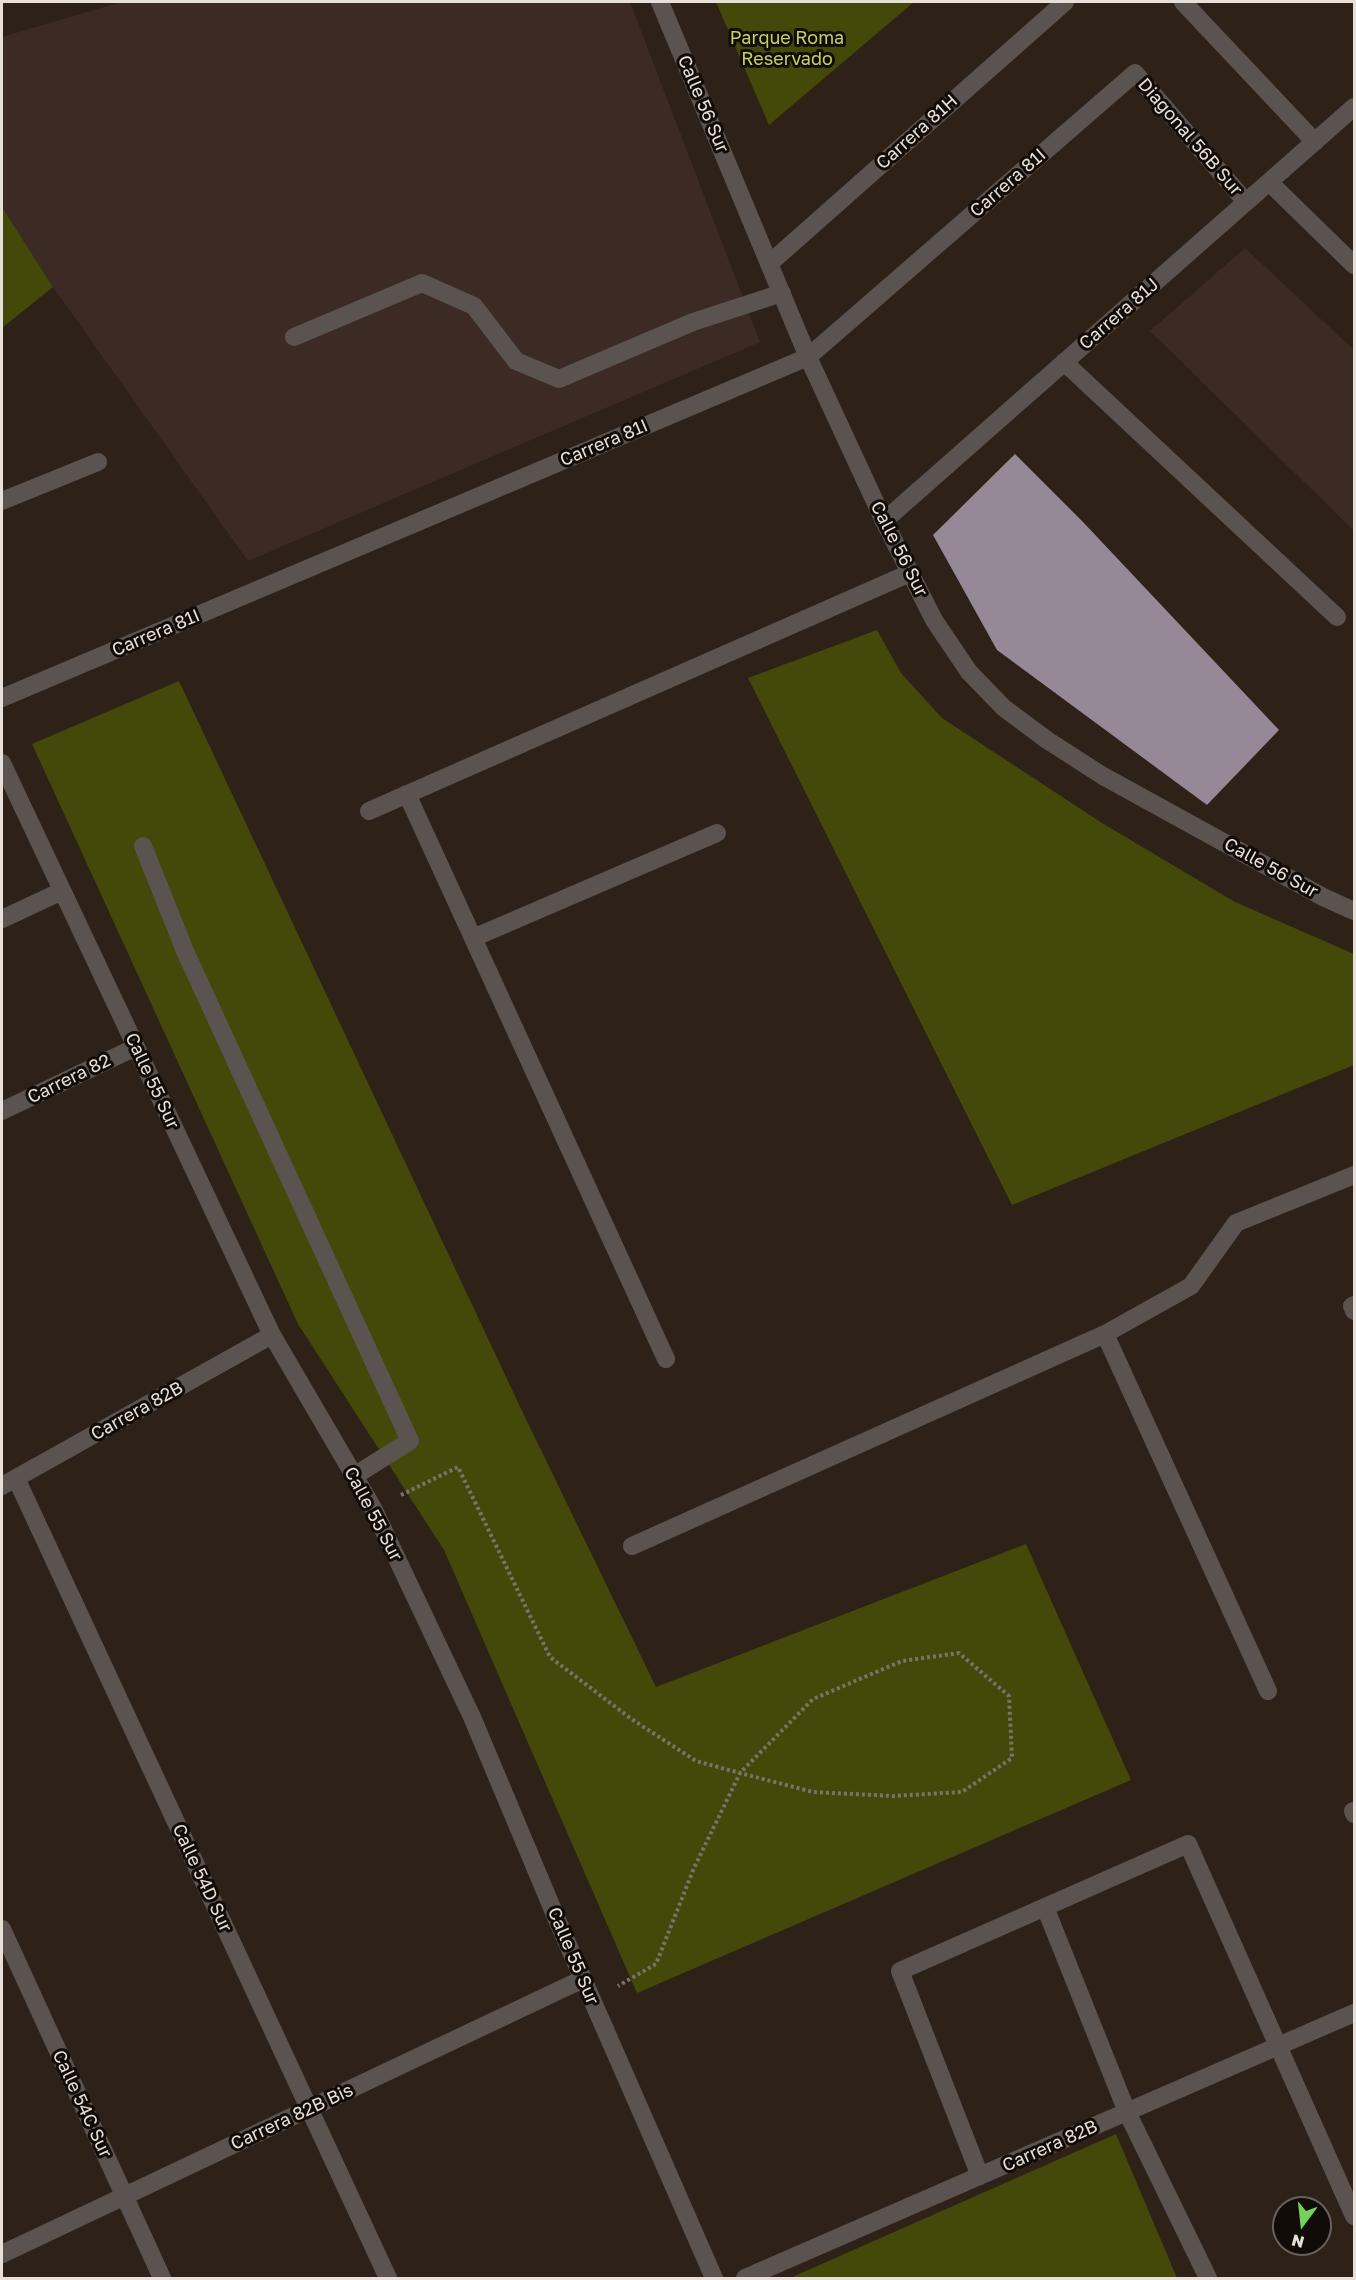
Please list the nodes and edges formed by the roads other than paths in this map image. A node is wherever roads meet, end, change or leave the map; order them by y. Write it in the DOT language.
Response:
graph roads {
  1 [pos="660,2"];
  2 [pos="1065,2"];
  3 [pos="1183,2"];
  4 [pos="1135,73"];
  5 [pos="1354,106"];
  6 [pos="1315,142"];
  7 [pos="1269,182"];
  8 [pos="1246,202"];
  9 [pos="770,263"];
  10 [pos="1354,265"];
  11 [pos="782,293"];
  12 [pos="294,337"];
  13 [pos="808,357"];
  14 [pos="1064,362"];
  15 [pos="98,462"];
  16 [pos="2,501"];
  17 [pos="884,521"];
  18 [pos="910,573"];
  19 [pos="1337,617"];
  20 [pos="2,698"];
  21 [pos="2,763"];
  22 [pos="407,794"];
  23 [pos="369,811"];
  24 [pos="717,833"];
  25 [pos="143,846"];
  26 [pos="62,891"];
  27 [pos="1354,911"];
  28 [pos="2,919"];
  29 [pos="473,938"];
  30 [pos="136,1047"];
  31 [pos="2,1111"];
  32 [pos="1354,1174"];
  33 [pos="1105,1334"];
  34 [pos="272,1335"];
  35 [pos="666,1359"];
  36 [pos="354,1476"];
  37 [pos="9,1482"];
  38 [pos="632,1546"];
  39 [pos="1268,1691"];
  40 [pos="1045,1907"];
  41 [pos="2,1929"];
  42 [pos="583,1979"];
  43 [pos="1354,2013"];
  44 [pos="1279,2046"];
  45 [pos="309,2109"];
  46 [pos="1127,2112"];
  47 [pos="980,2176"];
  48 [pos="124,2196"];
  49 [pos="1354,2216"];
  50 [pos="2,2254"];
  51 [pos="162,2278"];
  52 [pos="388,2278"];
  53 [pos="714,2278"];
  54 [pos="745,2278"];
  55 [pos="1208,2278"];
  1 -- 9 [label="street, Calle 56 Sur"];
  2 -- 9 [label="street, Carrera 81H"];
  3 -- 6 [label="street"];
  4 -- 8 [label="street, Diagonal 56B Sur"];
  4 -- 13 [label="street, Carrera 81I"];
  5 -- 6 [label="street, Carrera 81J"];
  6 -- 7 [label="street, Carrera 81J"];
  7 -- 8 [label="street, Carrera 81J"];
  7 -- 10 [label="street, Diagonal 56B Sur"];
  8 -- 14 [label="street, Carrera 81J"];
  9 -- 11 [label="street, Calle 56 Sur"];
  11 -- 12 [label="street"];
  11 -- 13 [label="street, Calle 56 Sur"];
  13 -- 17 [label="street, Calle 56 Sur"];
  13 -- 20 [label="street, Carrera 81I"];
  14 -- 17 [label="street, Carrera 81J"];
  14 -- 19 [label="street"];
  15 -- 16 [label="street"];
  17 -- 18 [label="street, Calle 56 Sur"];
  18 -- 22 [label="street"];
  18 -- 27 [label="street, Calle 56 Sur"];
  21 -- 26 [label="street, Calle 55 Sur"];
  22 -- 23 [label="street"];
  22 -- 29 [label="street"];
  24 -- 29 [label="street"];
  25 -- 36 [label="street"];
  26 -- 28 [label="street"];
  26 -- 30 [label="street, Calle 55 Sur"];
  29 -- 35 [label="street"];
  30 -- 31 [label="street, Carrera 82"];
  30 -- 34 [label="street, Calle 55 Sur"];
  32 -- 33 [label="street"];
  33 -- 38 [label="street"];
  33 -- 39 [label="street"];
  34 -- 36 [label="street, Calle 55 Sur"];
  34 -- 37 [label="street, Carrera 82B"];
  36 -- 42 [label="street, Calle 55 Sur"];
  37 -- 45 [label="street, Calle 54D Sur"];
  40 -- 44 [label="street"];
  40 -- 46 [label="street"];
  40 -- 47 [label="street"];
  41 -- 48 [label="street, Calle 54C Sur"];
  42 -- 45 [label="street, Carrera 82B Bis"];
  42 -- 53 [label="street, Calle 55 Sur"];
  43 -- 44 [label="street, Carrera 82B"];
  44 -- 46 [label="street, Carrera 82B"];
  44 -- 49 [label="street"];
  45 -- 48 [label="street, Carrera 82B Bis"];
  45 -- 52 [label="street, Calle 54D Sur"];
  46 -- 47 [label="street, Carrera 82B"];
  46 -- 55 [label="street"];
  47 -- 54 [label="street, Carrera 82B"];
  48 -- 50 [label="street, Carrera 82B Bis"];
  48 -- 51 [label="street, Calle 54C Sur"];
}
